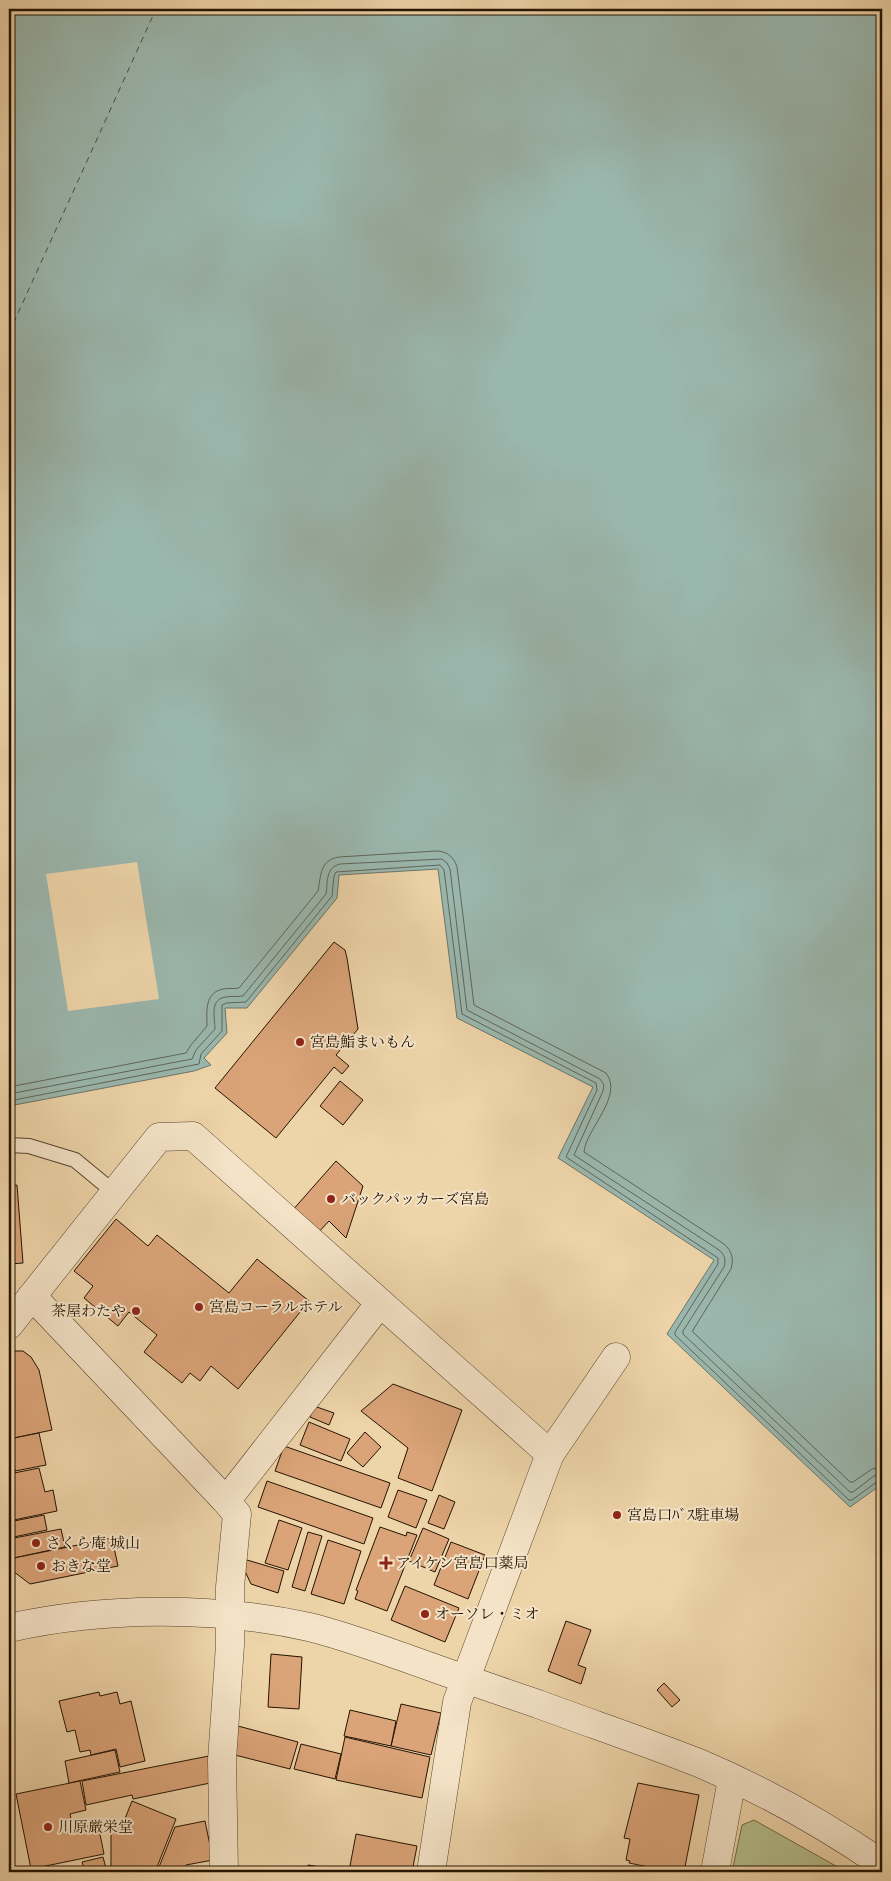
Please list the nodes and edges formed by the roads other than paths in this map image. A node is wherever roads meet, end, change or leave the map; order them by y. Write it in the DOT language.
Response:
graph roads {
  1 [pos="9,1145"];
  2 [pos="115,1193"];
  3 [pos="32,1296"];
  4 [pos="380,1303"];
  5 [pos="9,1325"];
  6 [pos="616,1357"];
  7 [pos="550,1454"];
  8 [pos="226,1500"];
  9 [pos="230,1615"];
  10 [pos="9,1628"];
  11 [pos="466,1679"];
  12 [pos="732,1779"];
  13 [pos="882,1864"];
  14 [pos="224,1872"];
  15 [pos="431,1872"];
  16 [pos="715,1872"];
  1 -- 2 [label="lane"];
  2 -- 3 [label="street"];
  2 -- 4 [label="street"];
  3 -- 5 [label="street"];
  3 -- 8 [label="street"];
  4 -- 7 [label="street"];
  4 -- 8 [label="street"];
  6 -- 7 [label="street"];
  7 -- 11 [label="street"];
  8 -- 9 [label="street"];
  9 -- 10 [label="street"];
  9 -- 11 [label="street"];
  9 -- 14 [label="street"];
  11 -- 12 [label="street"];
  11 -- 15 [label="street"];
  12 -- 13 [label="street"];
  12 -- 16 [label="street"];
}
